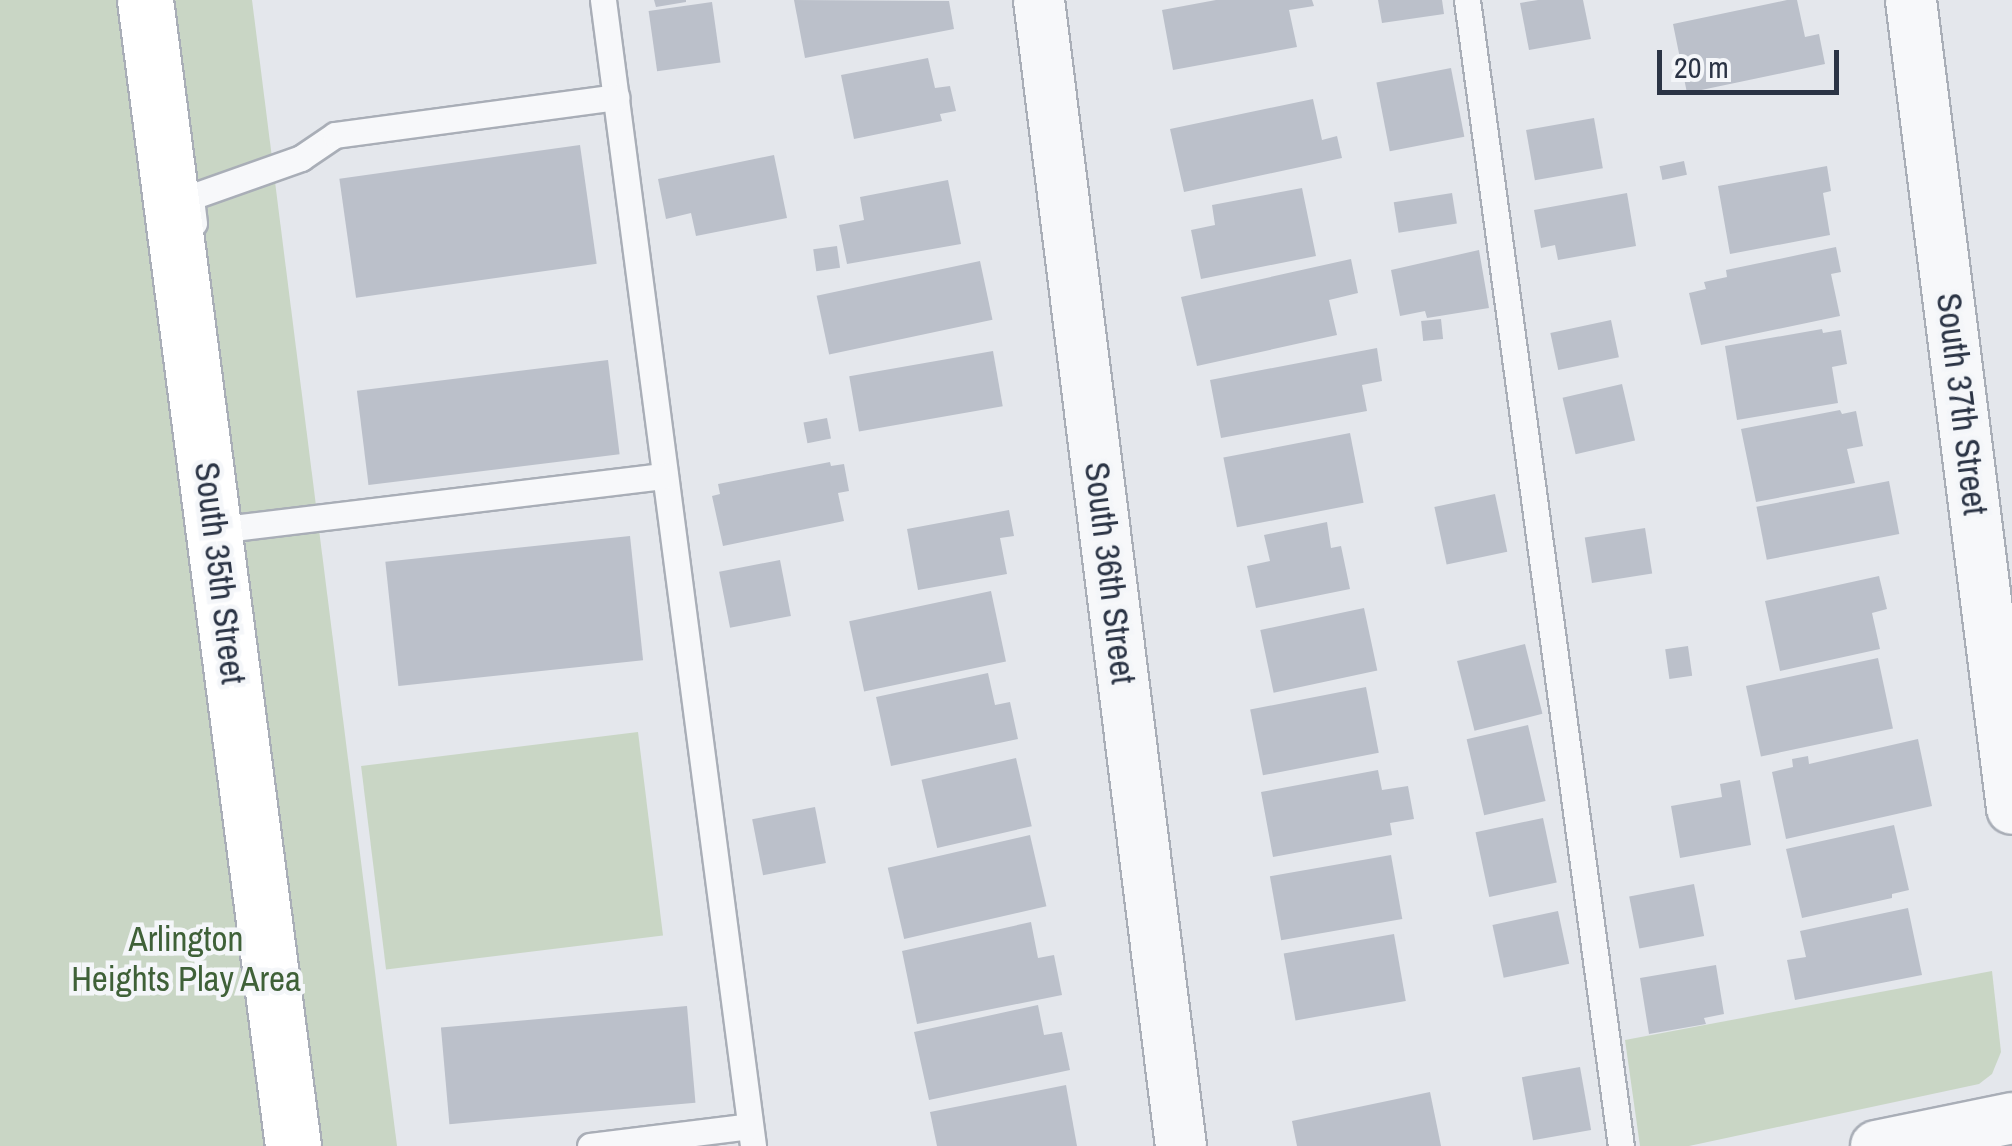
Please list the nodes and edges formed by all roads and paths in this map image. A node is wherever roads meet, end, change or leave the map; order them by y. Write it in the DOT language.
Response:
graph roads {
  1 [pos="145,0"];
  2 [pos="603,0"];
  3 [pos="1039,0"];
  4 [pos="1467,0"];
  5 [pos="1912,0"];
  6 [pos="616,97"];
  7 [pos="665,476"];
  8 [pos="232,528"];
  9 [pos="2012,808"];
  10 [pos="2012,1118"];
  11 [pos="752,1136"];
  12 [pos="293,1146"];
  13 [pos="310,1146"];
  14 [pos="590,1146"];
  15 [pos="1181,1146"];
  16 [pos="1621,1146"];
  17 [pos="1876,1146"];
  1 -- 12 [label="main road, South 35th Street"];
  2 -- 6 [label="lane"];
  3 -- 15 [label="street, South 36th Street"];
  4 -- 16 [label="lane"];
  5 -- 9 [label="street, South 37th Street"];
  6 -- 7 [label="lane"];
  6 -- 8 [label="lane"];
  7 -- 8 [label="lane"];
  7 -- 11 [label="lane"];
  8 -- 13 [label="lane"];
  10 -- 17 [label="street"];
  11 -- 14 [label="lane"];
}
